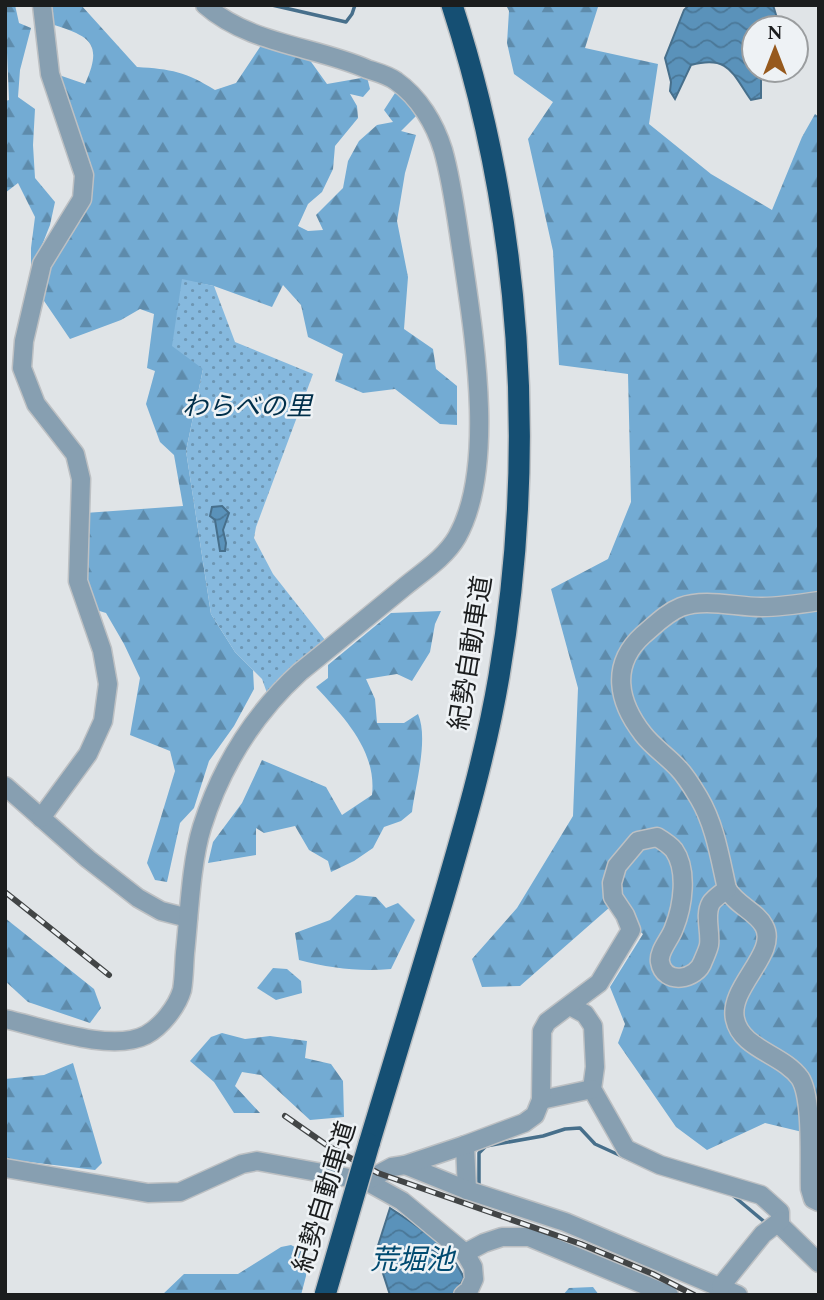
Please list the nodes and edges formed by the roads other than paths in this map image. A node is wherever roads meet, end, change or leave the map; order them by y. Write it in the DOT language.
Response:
graph roads {
  1 [pos="42,5"];
  2 [pos="205,5"];
  3 [pos="453,6"];
  4 [pos="819,601"];
  5 [pos="5,786"];
  6 [pos="41,818"];
  7 [pos="727,889"];
  8 [pos="188,918"];
  9 [pos="570,1006"];
  10 [pos="5,1019"];
  11 [pos="592,1089"];
  12 [pos="541,1100"];
  13 [pos="465,1145"];
  14 [pos="405,1165"];
  15 [pos="5,1168"];
  16 [pos="366,1181"];
  17 [pos="467,1189"];
  18 [pos="819,1202"];
  19 [pos="779,1221"];
  20 [pos="465,1253"];
  21 [pos="819,1263"];
  22 [pos="721,1286"];
  23 [pos="325,1295"];
  24 [pos="463,1295"];
  25 [pos="669,1295"];
  26 [pos="738,1295"];
  1 -- 6 [label="street"];
  2 -- 8 [label="street"];
  3 -- 23 [label="highway, 紀勢自動車道, bridge"];
  4 -- 7 [label="street"];
  5 -- 6 [label="street"];
  6 -- 8 [label="street"];
  7 -- 9 [label="street"];
  7 -- 18 [label="street"];
  8 -- 10 [label="street"];
  9 -- 11 [label="street"];
  9 -- 12 [label="street"];
  11 -- 12 [label="street"];
  11 -- 19 [label="street"];
  12 -- 13 [label="street"];
  13 -- 14 [label="street"];
  13 -- 17 [label="street"];
  14 -- 16 [label="street"];
  14 -- 17 [label="street"];
  15 -- 16 [label="street"];
  16 -- 20 [label="street"];
  17 -- 22 [label="street"];
  19 -- 21 [label="street"];
  19 -- 22 [label="street"];
  20 -- 24 [label="street"];
  20 -- 25 [label="street"];
  22 -- 26 [label="street"];
}
